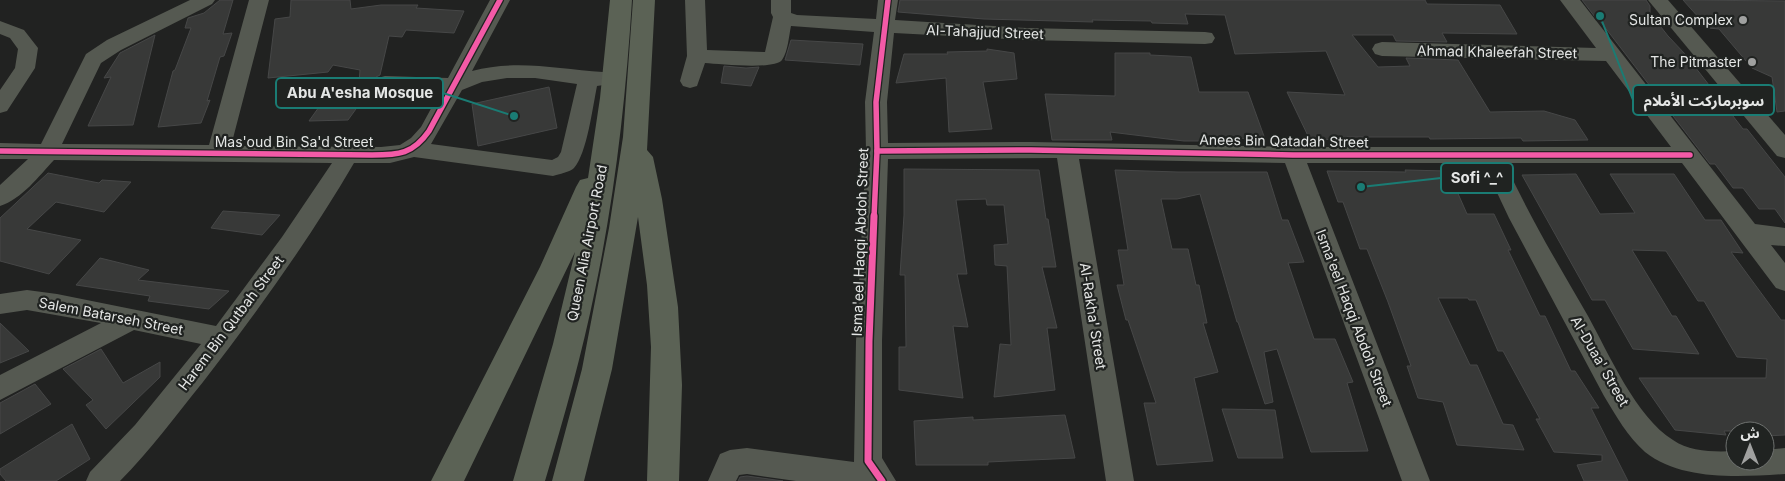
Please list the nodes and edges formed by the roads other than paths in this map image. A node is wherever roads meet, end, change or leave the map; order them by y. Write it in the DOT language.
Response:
graph roads {
  1 [pos="206,0"];
  2 [pos="259,0"];
  3 [pos="500,0"];
  4 [pos="622,0"];
  5 [pos="644,0"];
  6 [pos="695,0"];
  7 [pos="888,0"];
  8 [pos="1570,0"];
  9 [pos="1658,0"];
  10 [pos="782,9"];
  11 [pos="0,27"];
  12 [pos="884,27"];
  13 [pos="1206,38"];
  14 [pos="1382,49"];
  15 [pos="1612,55"];
  16 [pos="697,56"];
  17 [pos="588,79"];
  18 [pos="615,79"];
  19 [pos="690,81"];
  20 [pos="8,82"];
  21 [pos="385,83"];
  22 [pos="454,86"];
  23 [pos="0,106"];
  24 [pos="636,137"];
  25 [pos="606,146"];
  26 [pos="413,149"];
  27 [pos="1067,150"];
  28 [pos="1785,150"];
  29 [pos="0,151"];
  30 [pos="877,151"];
  31 [pos="47,153"];
  32 [pos="218,154"];
  33 [pos="1490,154"];
  34 [pos="348,155"];
  35 [pos="1292,155"];
  36 [pos="1690,155"];
  37 [pos="0,196"];
  38 [pos="1750,233"];
  39 [pos="1785,237"];
  40 [pos="1785,281"];
  41 [pos="0,304"];
  42 [pos="131,320"];
  43 [pos="222,338"];
  44 [pos="0,388"];
  45 [pos="1785,461"];
  46 [pos="876,475"];
  47 [pos="100,481"];
  48 [pos="446,481"];
  49 [pos="528,481"];
  50 [pos="568,481"];
  51 [pos="663,481"];
  52 [pos="722,481"];
  53 [pos="1120,481"];
  54 [pos="1416,481"];
  1 -- 31 [label="street"];
  2 -- 32 [label="street"];
  3 -- 22 [label="street"];
  4 -- 18 [label="highway, Queen Alia Airport Road"];
  5 -- 24 [label="highway"];
  6 -- 16 [label="street"];
  7 -- 12 [label="street, Isma'eel Haqqi Abdoh Street"];
  8 -- 15 [label="street"];
  9 -- 28 [label="street"];
  10 -- 12 [label="street, Al-Tahajjud Street"];
  10 -- 16 [label="street"];
  11 -- 20 [label="street"];
  12 -- 13 [label="street, Al-Tahajjud Street"];
  12 -- 30 [label="street, Isma'eel Haqqi Abdoh Street"];
  14 -- 15 [label="street, Ahmad Khaleefah Street"];
  15 -- 36 [label="street"];
  16 -- 19 [label="street"];
  17 -- 18 [label="street"];
  17 -- 22 [label="street"];
  17 -- 26 [label="street, Mas'oud Bin Sa'd Street"];
  18 -- 25 [label="highway, Queen Alia Airport Road"];
  20 -- 23 [label="street"];
  21 -- 22 [label="street"];
  22 -- 26 [label="street"];
  24 -- 50 [label="highway"];
  24 -- 51 [label="highway"];
  25 -- 48 [label="highway"];
  25 -- 49 [label="highway, Queen Alia Airport Road"];
  26 -- 34 [label="street, Mas'oud Bin Sa'd Street"];
  27 -- 30 [label="street, Anees Bin Qatadah Street"];
  27 -- 35 [label="street, Anees Bin Qatadah Street"];
  27 -- 53 [label="street, Al-Rakha' Street"];
  29 -- 31 [label="street, Mas'oud Bin Sa'd Street"];
  30 -- 46 [label="street, Isma'eel Haqqi Abdoh Street"];
  31 -- 32 [label="street, Mas'oud Bin Sa'd Street"];
  31 -- 37 [label="street"];
  32 -- 34 [label="street, Mas'oud Bin Sa'd Street"];
  33 -- 35 [label="street, Anees Bin Qatadah Street"];
  33 -- 36 [label="street, Anees Bin Qatadah Street"];
  33 -- 45 [label="street, Al-Duaa' Street"];
  34 -- 43 [label="street, Harem Bin Qutbah Street"];
  35 -- 54 [label="street, Isma'eel Haqqi Abdoh Street"];
  36 -- 38 [label="street"];
  38 -- 39 [label="street"];
  38 -- 40 [label="street"];
  41 -- 42 [label="street, Salem Batarseh Street"];
  42 -- 43 [label="street, Salem Batarseh Street"];
  42 -- 44 [label="street"];
  43 -- 47 [label="street, Harem Bin Qutbah Street"];
  46 -- 52 [label="street"];
}
